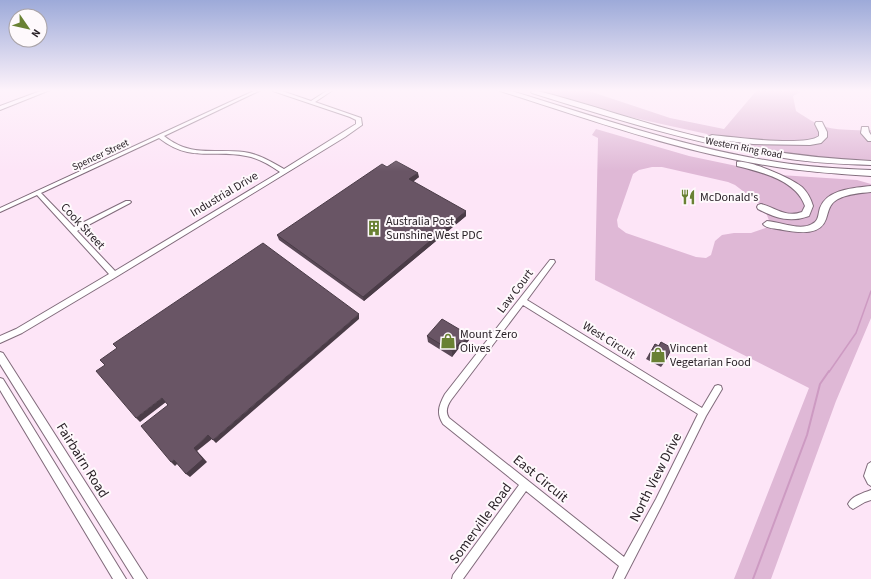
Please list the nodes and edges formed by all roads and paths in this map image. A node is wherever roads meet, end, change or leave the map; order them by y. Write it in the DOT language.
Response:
graph roads {
  1 [pos="200,117"];
  2 [pos="354,117"];
  3 [pos="590,117"];
  4 [pos="591,117"];
  5 [pos="617,117"];
  6 [pos="620,117"];
  7 [pos="819,124"];
  8 [pos="865,129"];
  9 [pos="160,136"];
  10 [pos="871,139"];
  11 [pos="871,163"];
  12 [pos="284,172"];
  13 [pos="871,173"];
  14 [pos="871,189"];
  15 [pos="37,192"];
  16 [pos="128,202"];
  17 [pos="761,207"];
  18 [pos="0,210"];
  19 [pos="767,224"];
  20 [pos="72,231"];
  21 [pos="552,262"];
  22 [pos="114,275"];
  23 [pos="523,301"];
  24 [pos="19,331"];
  25 [pos="0,340"];
  26 [pos="0,345"];
  27 [pos="0,356"];
  28 [pos="0,382"];
  29 [pos="718,389"];
  30 [pos="442,411"];
  31 [pos="703,413"];
  32 [pos="871,467"];
  33 [pos="871,481"];
  34 [pos="526,484"];
  35 [pos="871,495"];
  36 [pos="853,504"];
  37 [pos="626,565"];
  38 [pos="120,579"];
  39 [pos="141,579"];
  40 [pos="457,579"];
  41 [pos="618,579"];
  1 -- 9 [label="street, Spencer Street"];
  2 -- 12 [label="street, Industrial Drive"];
  3 -- 17 [label="highway"];
  4 -- 13 [label="highway, Western Ring Road"];
  5 -- 11 [label="highway, Western Ring Road"];
  6 -- 7 [label="highway"];
  8 -- 10 [label="highway"];
  9 -- 12 [label="street"];
  9 -- 15 [label="street, Spencer Street"];
  12 -- 22 [label="street, Industrial Drive"];
  14 -- 19 [label="highway"];
  15 -- 18 [label="street, Spencer Street"];
  15 -- 20 [label="street, Cook Street"];
  16 -- 20 [label="street"];
  20 -- 22 [label="street, Cook Street"];
  21 -- 23 [label="street, Law Court"];
  22 -- 24 [label="street, Industrial Drive"];
  23 -- 30 [label="street, Law Court"];
  23 -- 31 [label="street, West Circuit"];
  24 -- 25 [label="street, Industrial Drive"];
  24 -- 26 [label="street, Industrial Drive"];
  27 -- 39 [label="main road, Fairbairn Road"];
  28 -- 38 [label="main road"];
  29 -- 31 [label="street, North View Drive"];
  30 -- 34 [label="street, East Circuit"];
  31 -- 37 [label="street, North View Drive"];
  32 -- 33 [label="street"];
  34 -- 37 [label="street, East Circuit"];
  34 -- 40 [label="street, Somerville Road"];
  35 -- 36 [label="street"];
  37 -- 41 [label="street, North View Drive"];
}
